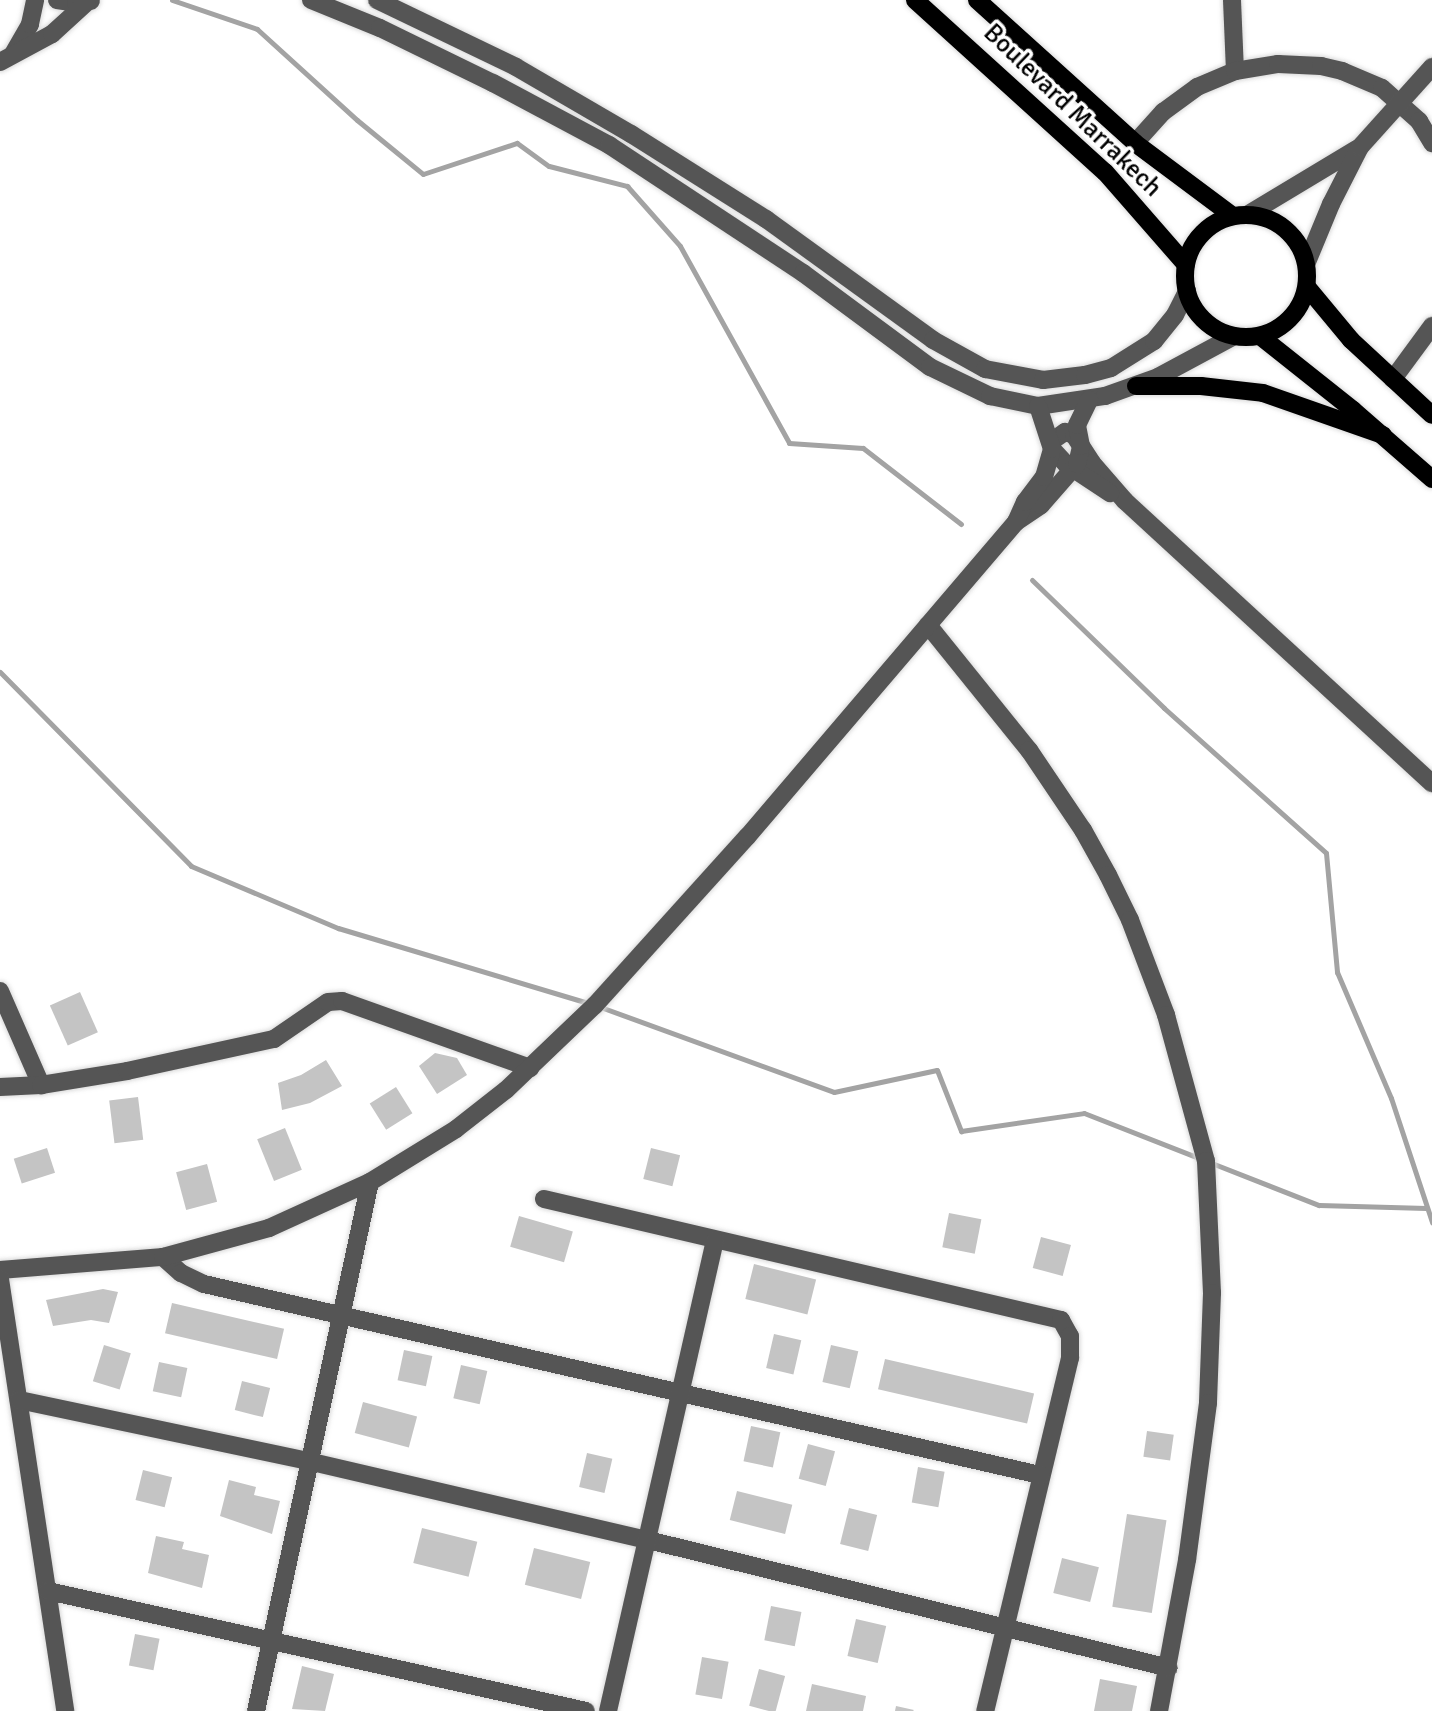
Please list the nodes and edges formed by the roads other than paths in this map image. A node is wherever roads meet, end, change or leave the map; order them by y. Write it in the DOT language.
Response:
graph roads {
  1 [pos="35,0"];
  2 [pos="57,0"];
  3 [pos="311,0"];
  4 [pos="377,0"];
  5 [pos="915,0"];
  6 [pos="977,0"];
  7 [pos="1232,0"];
  8 [pos="91,1"];
  9 [pos="6,60"];
  10 [pos="1432,67"];
  11 [pos="1235,71"];
  12 [pos="1400,103"];
  13 [pos="1135,143"];
  14 [pos="1432,143"];
  15 [pos="1360,147"];
  16 [pos="1240,216"];
  17 [pos="1307,262"];
  18 [pos="1186,265"];
  19 [pos="1307,287"];
  20 [pos="1187,291"];
  21 [pos="1432,326"];
  22 [pos="1234,336"];
  23 [pos="1260,336"];
  24 [pos="1393,379"];
  25 [pos="1136,386"];
  26 [pos="1089,400"];
  27 [pos="1038,406"];
  28 [pos="1432,415"];
  29 [pos="1383,435"];
  30 [pos="1052,445"];
  31 [pos="1081,446"];
  32 [pos="1074,469"];
  33 [pos="1432,480"];
  34 [pos="1125,501"];
  35 [pos="1016,522"];
  36 [pos="928,625"];
  37 [pos="1432,783"];
  38 [pos="0,991"];
  39 [pos="530,1068"];
  40 [pos="41,1085"];
  41 [pos="0,1087"];
  42 [pos="370,1182"];
  43 [pos="544,1199"];
  44 [pos="715,1241"];
  45 [pos="163,1257"];
  46 [pos="0,1270"];
  47 [pos="0,1279"];
  48 [pos="342,1315"];
  49 [pos="680,1392"];
  50 [pos="19,1400"];
  51 [pos="308,1461"];
  52 [pos="1040,1475"];
  53 [pos="648,1540"];
  54 [pos="48,1591"];
  55 [pos="1005,1628"];
  56 [pos="269,1642"];
  57 [pos="1169,1668"];
  58 [pos="65,1711"];
  59 [pos="256,1711"];
  60 [pos="586,1711"];
  61 [pos="608,1711"];
  62 [pos="985,1711"];
  63 [pos="1159,1711"];
  1 -- 9 [label="street"];
  2 -- 8 [label="street"];
  3 -- 27 [label="street"];
  4 -- 20 [label="street"];
  5 -- 18 [label="main road, Boulevard Marrakech"];
  6 -- 13 [label="main road, Boulevard Marrakech"];
  7 -- 11 [label="street"];
  8 -- 9 [label="street"];
  10 -- 12 [label="street"];
  11 -- 12 [label="street"];
  11 -- 13 [label="street"];
  12 -- 14 [label="street"];
  12 -- 15 [label="street"];
  13 -- 16 [label="main road, Boulevard Marrakech"];
  15 -- 16 [label="street"];
  15 -- 17 [label="street"];
  16 -- 17 [label="main road, Boulevard Marrakech"];
  16 -- 18 [label="main road"];
  17 -- 19 [label="main road"];
  18 -- 20 [label="main road"];
  19 -- 23 [label="main road"];
  19 -- 24 [label="main road"];
  20 -- 22 [label="main road"];
  21 -- 24 [label="street"];
  22 -- 23 [label="main road"];
  22 -- 25 [label="street"];
  23 -- 29 [label="main road"];
  24 -- 28 [label="main road"];
  25 -- 26 [label="street"];
  25 -- 29 [label="main road"];
  26 -- 27 [label="street"];
  26 -- 31 [label="street"];
  27 -- 30 [label="street"];
  29 -- 33 [label="main road"];
  30 -- 31 [label="street"];
  30 -- 32 [label="street"];
  30 -- 35 [label="street"];
  31 -- 32 [label="street"];
  31 -- 34 [label="street"];
  32 -- 34 [label="street"];
  32 -- 35 [label="street"];
  34 -- 37 [label="street"];
  35 -- 36 [label="street"];
  36 -- 39 [label="street"];
  36 -- 57 [label="street"];
  38 -- 40 [label="street"];
  39 -- 40 [label="street"];
  39 -- 42 [label="street"];
  40 -- 41 [label="street"];
  42 -- 45 [label="street"];
  42 -- 48 [label="street"];
  43 -- 44 [label="street"];
  44 -- 49 [label="street"];
  44 -- 52 [label="street"];
  45 -- 46 [label="street"];
  45 -- 48 [label="street"];
  47 -- 50 [label="street"];
  48 -- 49 [label="street"];
  48 -- 51 [label="street"];
  49 -- 52 [label="street"];
  49 -- 53 [label="street"];
  50 -- 51 [label="street"];
  50 -- 54 [label="street"];
  51 -- 53 [label="street"];
  51 -- 56 [label="street"];
  52 -- 55 [label="street"];
  53 -- 55 [label="street"];
  53 -- 61 [label="street"];
  54 -- 56 [label="street"];
  54 -- 58 [label="street"];
  55 -- 57 [label="street"];
  55 -- 62 [label="street"];
  56 -- 59 [label="street"];
  56 -- 60 [label="street"];
  57 -- 63 [label="street"];
}
